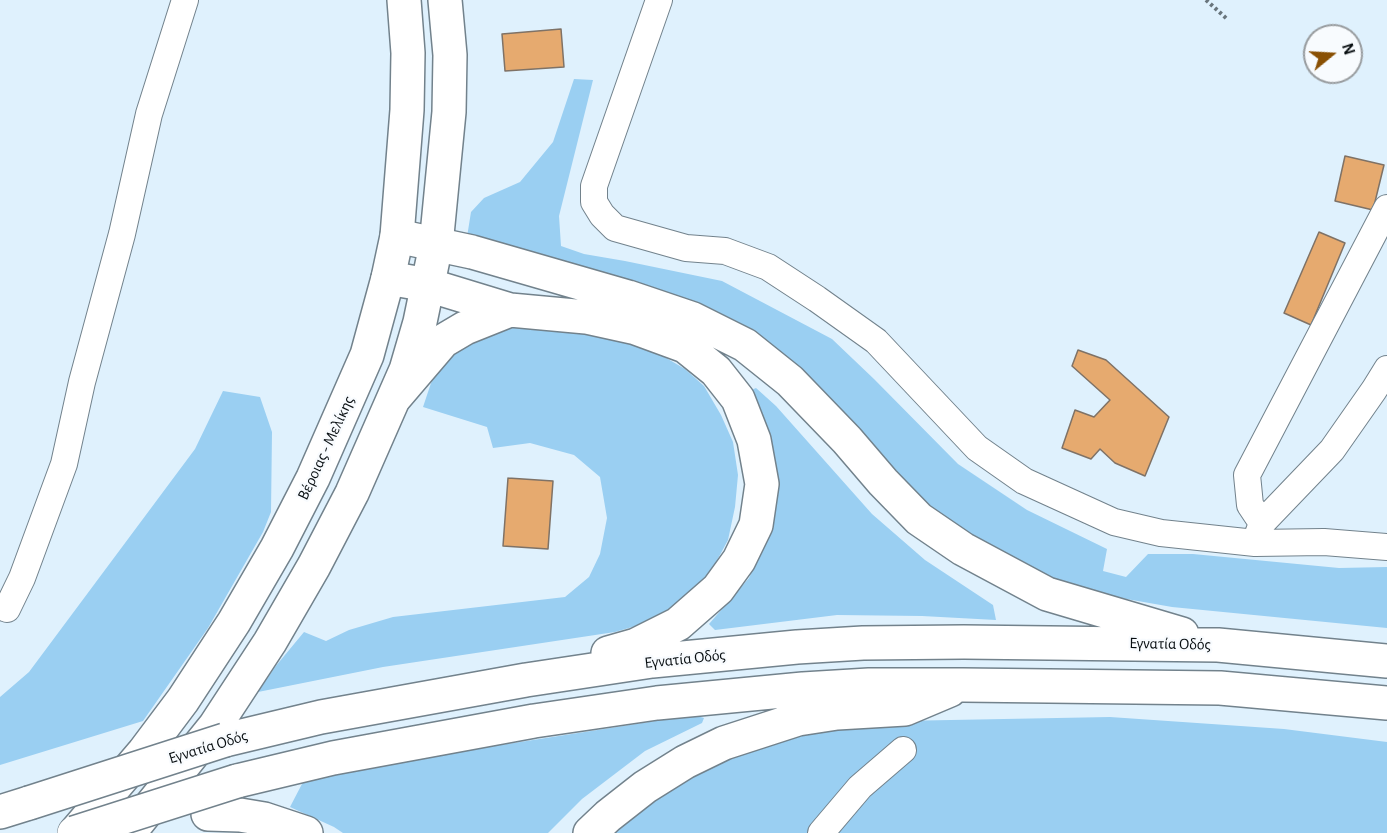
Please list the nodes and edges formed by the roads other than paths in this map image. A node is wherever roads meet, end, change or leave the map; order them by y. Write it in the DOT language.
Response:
graph roads {
  1 [pos="185,0"];
  2 [pos="404,0"];
  3 [pos="446,0"];
  4 [pos="659,0"];
  5 [pos="1387,208"];
  6 [pos="397,236"];
  7 [pos="436,244"];
  8 [pos="388,278"];
  9 [pos="428,285"];
  10 [pos="510,310"];
  11 [pos="1387,369"];
  12 [pos="396,396"];
  13 [pos="1259,533"];
  14 [pos="1387,547"];
  15 [pos="7,609"];
  16 [pos="1218,645"];
  17 [pos="1387,660"];
  18 [pos="526,680"];
  19 [pos="963,685"];
  20 [pos="1387,703"];
  21 [pos="903,750"];
  22 [pos="15,808"];
  23 [pos="74,833"];
  24 [pos="99,833"];
  25 [pos="129,833"];
  26 [pos="306,833"];
  27 [pos="590,833"];
  28 [pos="821,833"];
  1 -- 15 [label="street"];
  2 -- 6 [label="main road, Βέροιας - Μελίκης"];
  3 -- 7 [label="main road"];
  4 -- 13 [label="street"];
  5 -- 13 [label="street"];
  6 -- 7 [label="main road"];
  6 -- 8 [label="main road, Βέροιας - Μελίκης"];
  7 -- 9 [label="main road"];
  7 -- 16 [label="main road"];
  8 -- 9 [label="main road"];
  8 -- 23 [label="main road, Βέροιας - Μελίκης"];
  9 -- 10 [label="main road"];
  9 -- 12 [label="main road"];
  10 -- 12 [label="main road"];
  10 -- 18 [label="main road"];
  11 -- 13 [label="street"];
  12 -- 25 [label="main road"];
  13 -- 14 [label="street"];
  16 -- 17 [label="main road, Εγνατία Οδός"];
  16 -- 18 [label="main road, Εγνατία Οδός"];
  18 -- 22 [label="main road, Εγνατία Οδός, bridge"];
  19 -- 20 [label="main road"];
  19 -- 23 [label="main road, bridge"];
  19 -- 27 [label="main road"];
  21 -- 28 [label="street"];
  24 -- 26 [label="main road"];
}
